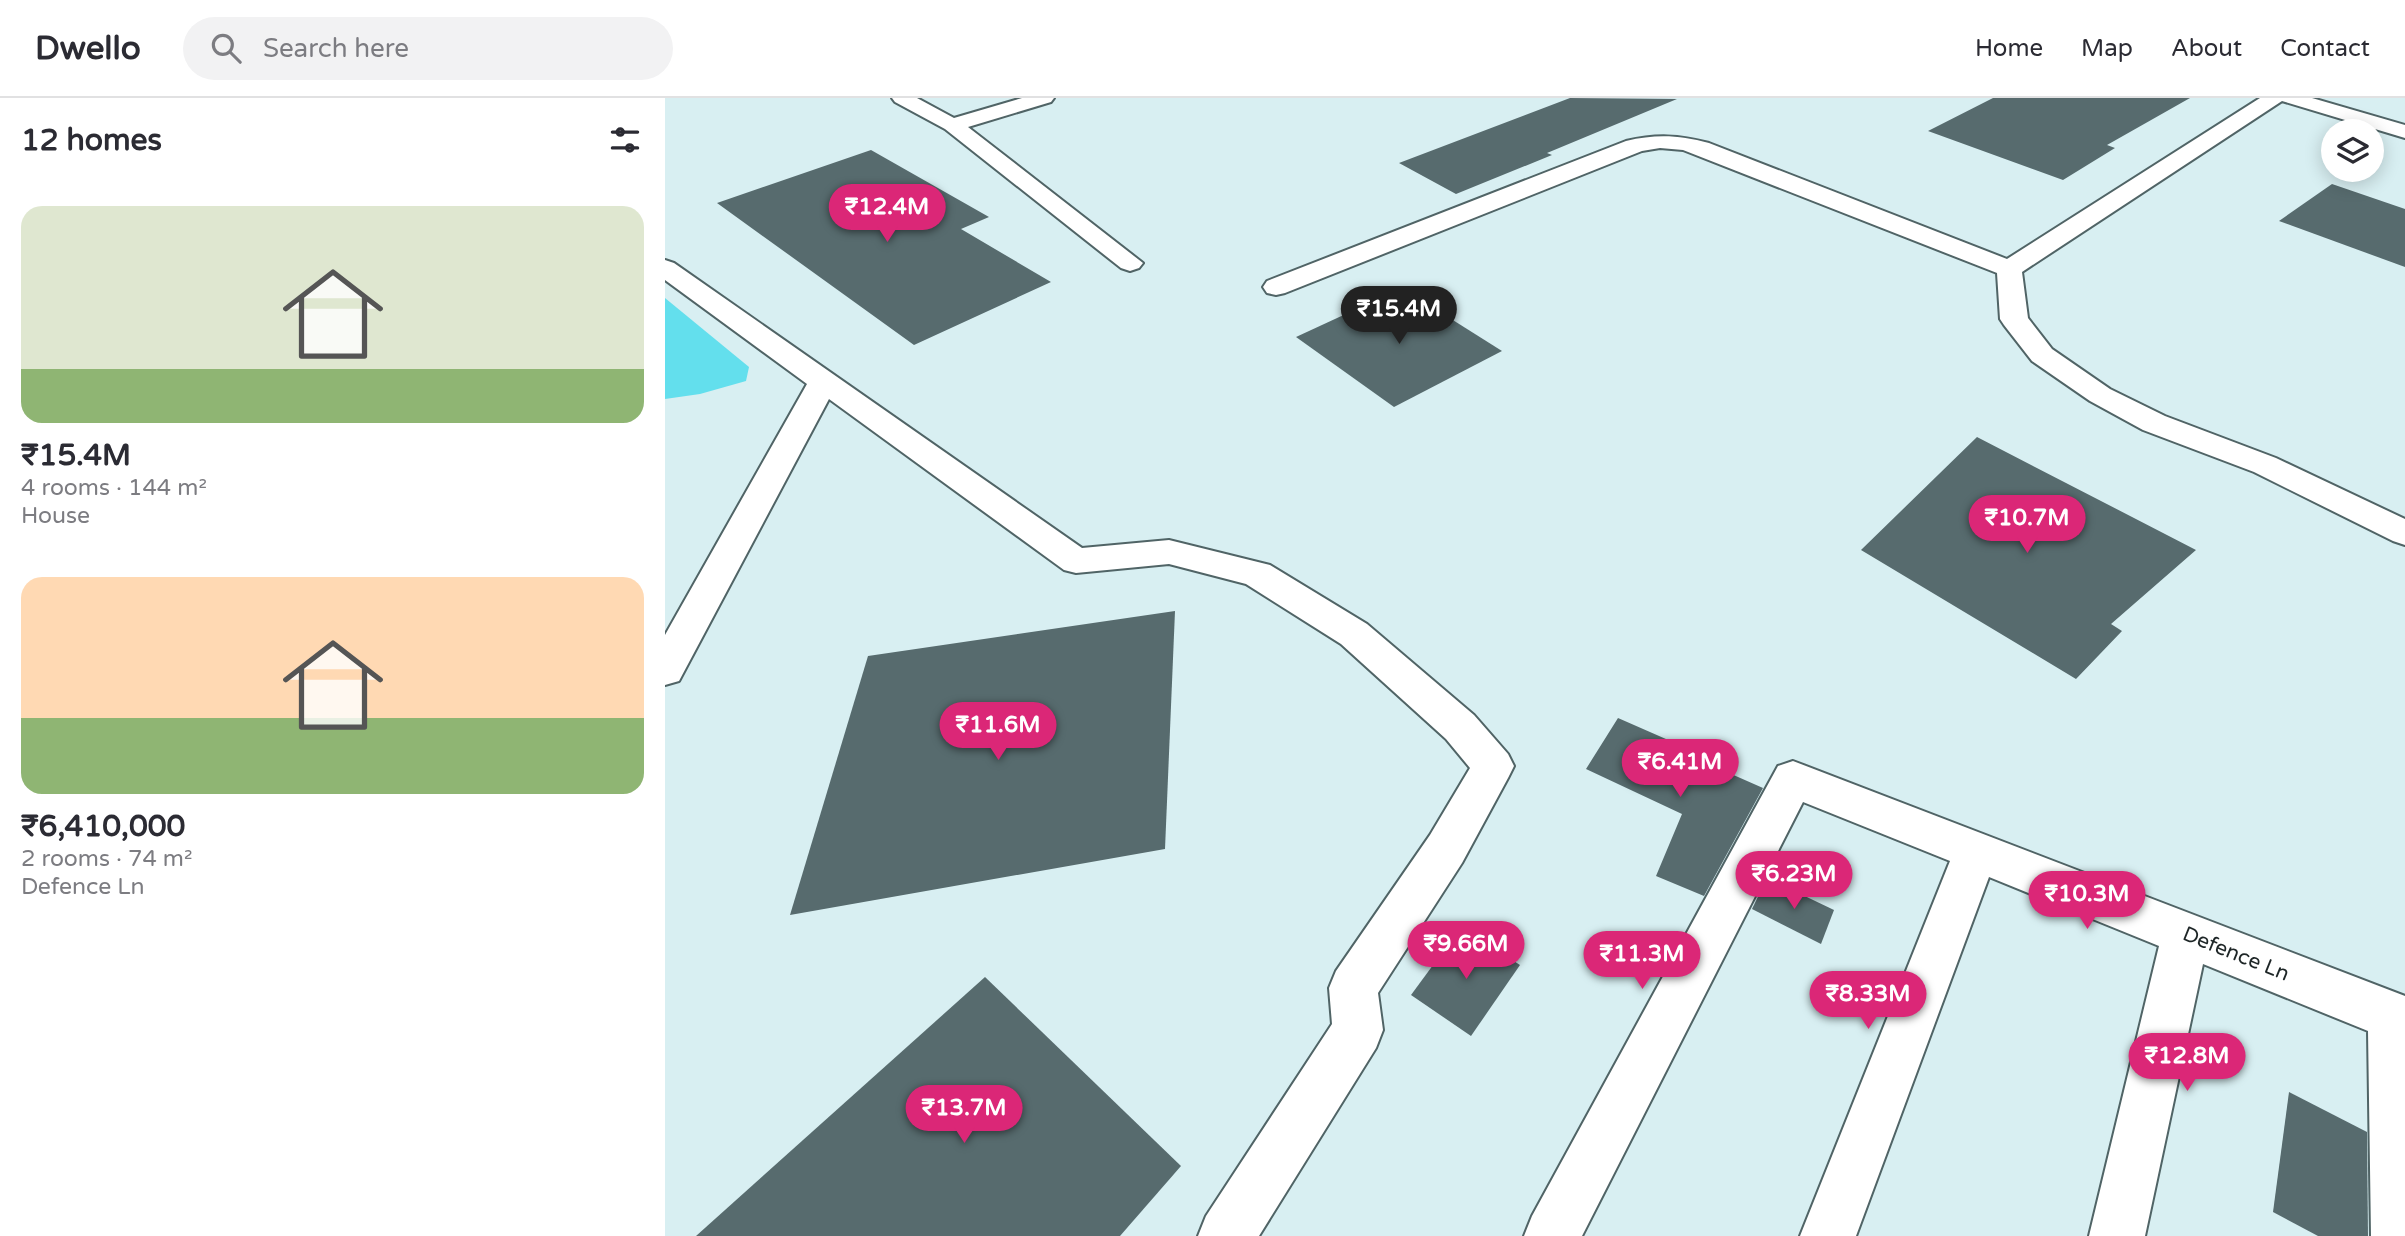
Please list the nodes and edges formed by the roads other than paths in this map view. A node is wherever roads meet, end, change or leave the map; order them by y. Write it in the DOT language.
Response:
graph roads {
  1 [pos="902,98"];
  2 [pos="1044,98"];
  3 [pos="2274,98"];
  4 [pos="2290,98"];
  5 [pos="952,125"];
  6 [pos="2405,132"];
  7 [pos="1130,263"];
  8 [pos="665,268"];
  9 [pos="2009,269"];
  10 [pos="1276,287"];
  11 [pos="824,383"];
  12 [pos="2405,533"];
  13 [pos="665,670"];
  14 [pos="1976,852"];
  15 [pos="2186,934"];
  16 [pos="2399,1018"];
  17 [pos="1226,1236"];
  18 [pos="1552,1236"];
  19 [pos="1828,1236"];
  20 [pos="2117,1236"];
  21 [pos="2399,1236"];
  1 -- 5 [label="street"];
  2 -- 5 [label="street"];
  3 -- 9 [label="street"];
  4 -- 6 [label="street"];
  5 -- 7 [label="street"];
  8 -- 11 [label="street"];
  9 -- 10 [label="street"];
  9 -- 12 [label="street"];
  11 -- 13 [label="street"];
  11 -- 17 [label="street"];
  14 -- 15 [label="street, Defence Ln"];
  14 -- 18 [label="street, Defence Ln"];
  14 -- 19 [label="street"];
  15 -- 16 [label="street, Defence Ln"];
  15 -- 20 [label="street"];
  16 -- 21 [label="street"];
}
